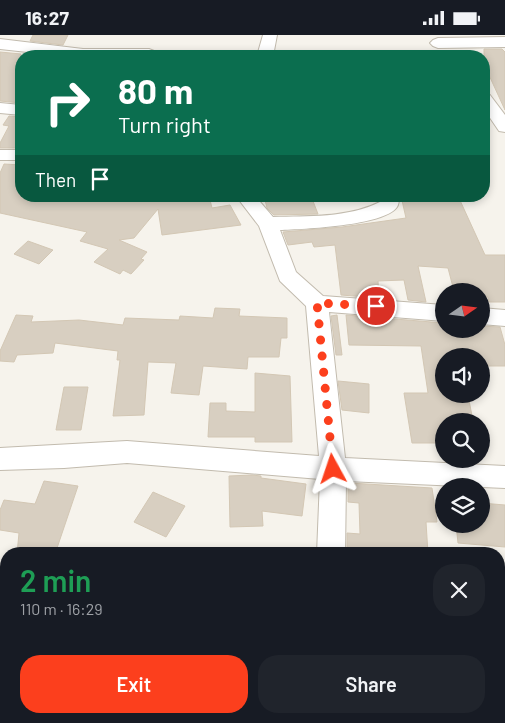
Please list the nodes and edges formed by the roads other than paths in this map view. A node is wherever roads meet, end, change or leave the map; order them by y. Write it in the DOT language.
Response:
graph roads {
  1 [pos="270,35"];
  2 [pos="436,39"];
  3 [pos="505,42"];
  4 [pos="0,44"];
  5 [pos="50,50"];
  6 [pos="266,50"];
  7 [pos="444,50"];
  8 [pos="490,106"];
  9 [pos="0,108"];
  10 [pos="15,109"];
  11 [pos="505,127"];
  12 [pos="0,155"];
  13 [pos="15,155"];
  14 [pos="250,202"];
  15 [pos="389,202"];
  16 [pos="268,225"];
  17 [pos="317,303"];
  18 [pos="435,312"];
  19 [pos="490,317"];
  20 [pos="505,319"];
  21 [pos="2,463"];
  22 [pos="333,469"];
  23 [pos="505,477"];
  24 [pos="331,547"];
  1 -- 6 [label="street"];
  2 -- 3 [label="street"];
  2 -- 7 [label="street"];
  4 -- 5 [label="street"];
  8 -- 11 [label="street"];
  9 -- 10 [label="street"];
  12 -- 13 [label="street"];
  14 -- 16 [label="street"];
  15 -- 16 [label="street"];
  16 -- 17 [label="street"];
  17 -- 18 [label="street"];
  17 -- 22 [label="street"];
  19 -- 20 [label="street"];
  21 -- 22 [label="street"];
  22 -- 23 [label="street"];
  22 -- 24 [label="street"];
}
